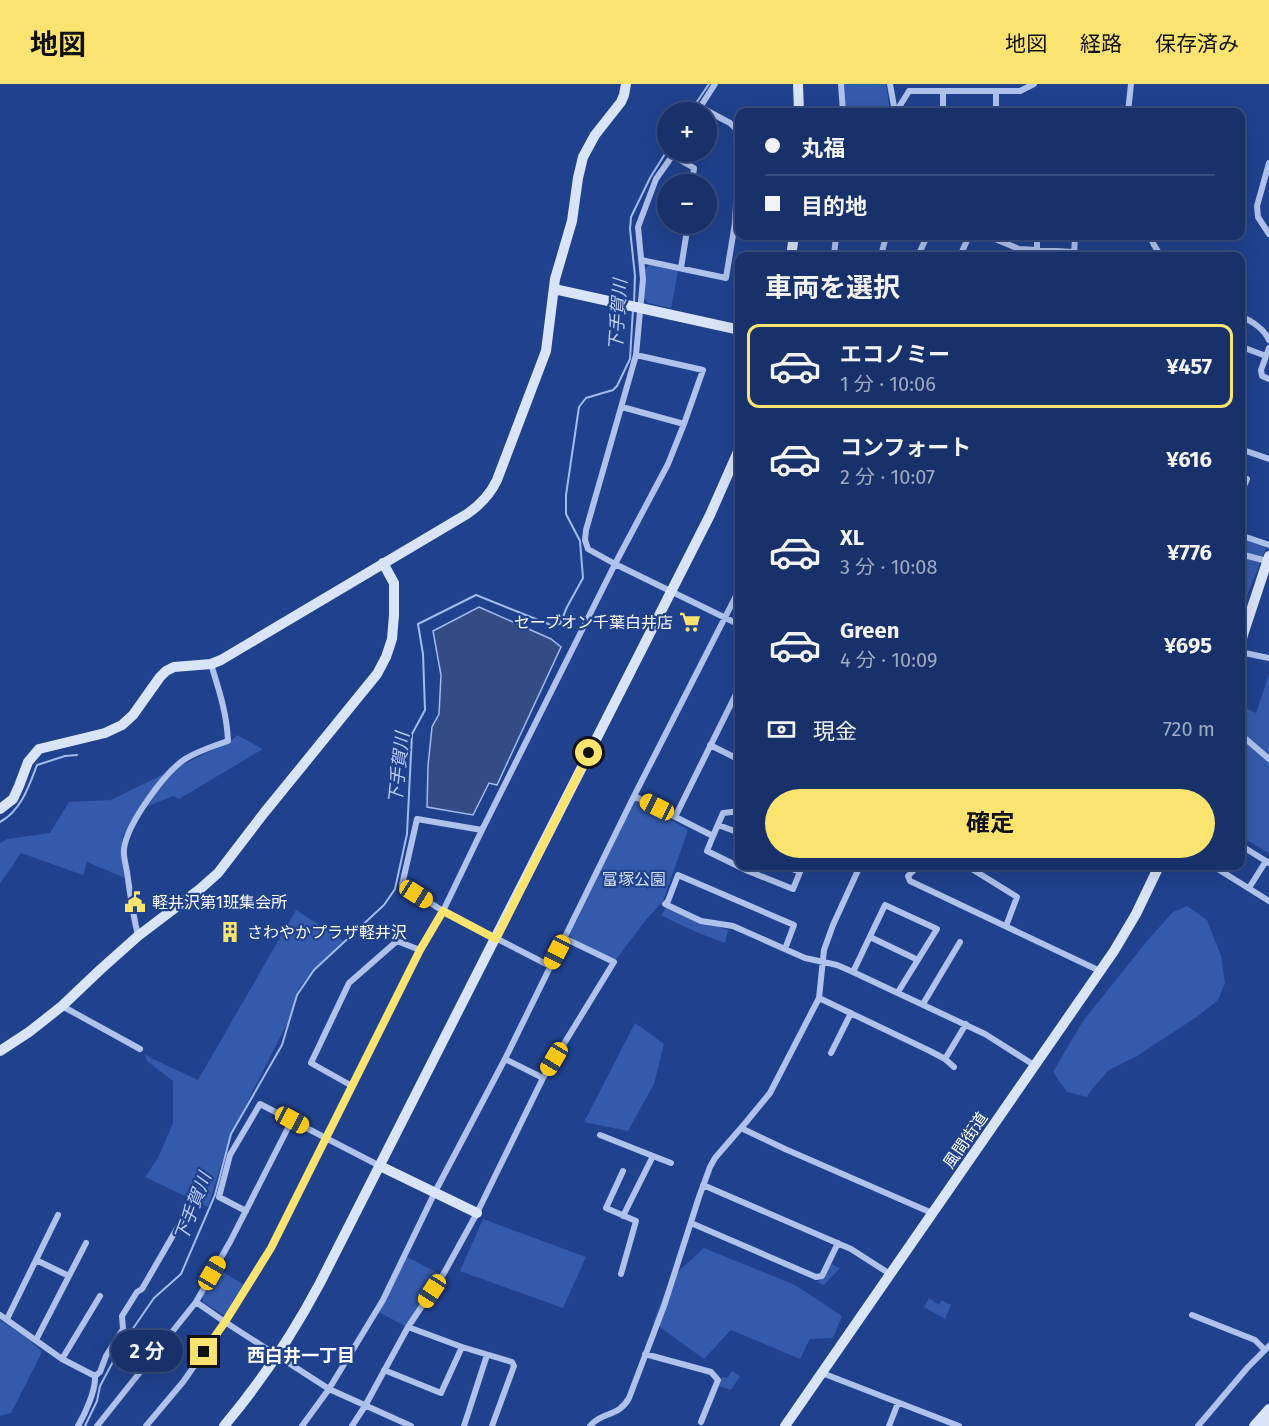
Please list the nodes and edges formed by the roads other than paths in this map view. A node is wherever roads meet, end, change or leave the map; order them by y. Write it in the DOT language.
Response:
graph roads {
  1 [pos="626,84"];
  2 [pos="716,84"];
  3 [pos="798,84"];
  4 [pos="842,84"];
  5 [pos="890,84"];
  6 [pos="1034,84"];
  7 [pos="1131,84"];
  8 [pos="954,88"];
  9 [pos="943,91"];
  10 [pos="996,91"];
  11 [pos="704,102"];
  12 [pos="799,108"];
  13 [pos="843,108"];
  14 [pos="895,108"];
  15 [pos="898,108"];
  16 [pos="943,108"];
  17 [pos="996,108"];
  18 [pos="1128,108"];
  19 [pos="717,118"];
  20 [pos="735,128"];
  21 [pos="668,162"];
  22 [pos="685,162"];
  23 [pos="1269,164"];
  24 [pos="693,174"];
  25 [pos="735,223"];
  26 [pos="686,234"];
  27 [pos="1269,234"];
  28 [pos="998,240"];
  29 [pos="1030,252"];
  30 [pos="641,260"];
  31 [pos="681,268"];
  32 [pos="554,289"];
  33 [pos="636,307"];
  34 [pos="1245,318"];
  35 [pos="735,329"];
  36 [pos="1269,340"];
  37 [pos="1245,348"];
  38 [pos="1269,348"];
  39 [pos="636,355"];
  40 [pos="1266,356"];
  41 [pos="1269,380"];
  42 [pos="622,407"];
  43 [pos="684,424"];
  44 [pos="1246,451"];
  45 [pos="735,458"];
  46 [pos="1269,459"];
  47 [pos="1247,479"];
  48 [pos="1245,484"];
  49 [pos="1245,537"];
  50 [pos="1269,545"];
  51 [pos="1245,555"];
  52 [pos="1268,559"];
  53 [pos="383,563"];
  54 [pos="615,564"];
  55 [pos="1265,579"];
  56 [pos="670,591"];
  57 [pos="735,598"];
  58 [pos="725,618"];
  59 [pos="735,623"];
  60 [pos="1245,631"];
  61 [pos="1245,653"];
  62 [pos="1269,658"];
  63 [pos="211,664"];
  64 [pos="735,698"];
  65 [pos="1245,738"];
  66 [pos="710,745"];
  67 [pos="735,758"];
  68 [pos="1269,759"];
  69 [pos="634,796"];
  70 [pos="0,809"];
  71 [pos="735,812"];
  72 [pos="675,817"];
  73 [pos="718,825"];
  74 [pos="482,830"];
  75 [pos="735,831"];
  76 [pos="713,836"];
  77 [pos="1245,847"];
  78 [pos="1267,862"];
  79 [pos="735,865"];
  80 [pos="746,870"];
  81 [pos="795,870"];
  82 [pos="858,870"];
  83 [pos="914,870"];
  84 [pos="973,870"];
  85 [pos="1157,870"];
  86 [pos="1220,870"];
  87 [pos="1249,888"];
  88 [pos="1269,901"];
  89 [pos="443,911"];
  90 [pos="1006,926"];
  91 [pos="138,936"];
  92 [pos="870,937"];
  93 [pos="564,938"];
  94 [pos="496,939"];
  95 [pos="960,942"];
  96 [pos="785,949"];
  97 [pos="420,950"];
  98 [pos="918,960"];
  99 [pos="822,961"];
  100 [pos="550,966"];
  101 [pos="1100,971"];
  102 [pos="853,972"];
  103 [pos="898,992"];
  104 [pos="819,998"];
  105 [pos="923,1004"];
  106 [pos="62,1006"];
  107 [pos="850,1013"];
  108 [pos="966,1024"];
  109 [pos="140,1049"];
  110 [pos="0,1052"];
  111 [pos="831,1053"];
  112 [pos="505,1059"];
  113 [pos="945,1059"];
  114 [pos="1034,1065"];
  115 [pos="954,1067"];
  116 [pos="543,1078"];
  117 [pos="352,1086"];
  118 [pos="292,1120"];
  119 [pos="741,1128"];
  120 [pos="600,1135"];
  121 [pos="326,1138"];
  122 [pos="653,1156"];
  123 [pos="671,1163"];
  124 [pos="380,1166"];
  125 [pos="623,1171"];
  126 [pos="703,1185"];
  127 [pos="435,1192"];
  128 [pos="190,1206"];
  129 [pos="246,1211"];
  130 [pos="477,1213"];
  131 [pos="932,1213"];
  132 [pos="58,1215"];
  133 [pos="623,1216"];
  134 [pos="691,1223"];
  135 [pos="838,1242"];
  136 [pos="86,1243"];
  137 [pos="36,1260"];
  138 [pos="621,1274"];
  139 [pos="890,1274"];
  140 [pos="69,1276"];
  141 [pos="100,1296"];
  142 [pos="196,1302"];
  143 [pos="0,1314"];
  144 [pos="1192,1315"];
  145 [pos="7,1319"];
  146 [pos="225,1322"];
  147 [pos="408,1327"];
  148 [pos="36,1340"];
  149 [pos="462,1347"];
  150 [pos="1267,1348"];
  151 [pos="645,1354"];
  152 [pos="277,1355"];
  153 [pos="487,1355"];
  154 [pos="62,1359"];
  155 [pos="384,1370"];
  156 [pos="822,1373"];
  157 [pos="94,1376"];
  158 [pos="329,1389"];
  159 [pos="898,1403"];
  160 [pos="365,1406"];
  161 [pos="1269,1409"];
  162 [pos="1269,1420"];
  163 [pos="701,1422"];
  164 [pos="78,1426"];
  165 [pos="97,1426"];
  166 [pos="146,1426"];
  167 [pos="224,1426"];
  168 [pos="302,1426"];
  169 [pos="352,1426"];
  170 [pos="411,1426"];
  171 [pos="464,1426"];
  172 [pos="492,1426"];
  173 [pos="590,1426"];
  174 [pos="785,1426"];
  175 [pos="889,1426"];
  176 [pos="959,1426"];
  177 [pos="1198,1426"];
  178 [pos="1254,1426"];
  179 [pos="1264,1426"];
  1 -- 32 [label="street"];
  2 -- 11 [label="street"];
  3 -- 12 [label="street"];
  4 -- 13 [label="street"];
  5 -- 14 [label="street"];
  6 -- 10 [label="street"];
  7 -- 18 [label="street"];
  8 -- 9 [label="street"];
  8 -- 10 [label="street"];
  9 -- 15 [label="street"];
  9 -- 16 [label="street"];
  10 -- 17 [label="street"];
  19 -- 20 [label="street"];
  21 -- 30 [label="street"];
  22 -- 24 [label="street"];
  23 -- 27 [label="street"];
  25 -- 31 [label="street"];
  26 -- 31 [label="street"];
  28 -- 29 [label="street"];
  30 -- 31 [label="street"];
  30 -- 33 [label="street"];
  32 -- 33 [label="street"];
  32 -- 53 [label="street"];
  33 -- 35 [label="street"];
  33 -- 39 [label="street"];
  34 -- 36 [label="street"];
  37 -- 40 [label="street"];
  38 -- 40 [label="street"];
  39 -- 42 [label="street"];
  39 -- 43 [label="street"];
  40 -- 41 [label="street"];
  42 -- 43 [label="street"];
  42 -- 54 [label="street"];
  43 -- 54 [label="street"];
  44 -- 46 [label="street"];
  45 -- 56 [label="street"];
  47 -- 48 [label="street"];
  49 -- 50 [label="street"];
  51 -- 52 [label="street"];
  52 -- 55 [label="street"];
  53 -- 63 [label="street"];
  53 -- 91 [label="street"];
  54 -- 56 [label="street"];
  54 -- 74 [label="street"];
  55 -- 60 [label="street"];
  56 -- 58 [label="street"];
  56 -- 94 [label="street"];
  57 -- 58 [label="street"];
  58 -- 59 [label="street"];
  58 -- 69 [label="street"];
  61 -- 62 [label="street"];
  63 -- 70 [label="street"];
  63 -- 91 [label="street"];
  64 -- 66 [label="street"];
  65 -- 68 [label="street"];
  66 -- 67 [label="street"];
  66 -- 72 [label="street"];
  69 -- 72 [label="street"];
  69 -- 93 [label="street"];
  71 -- 73 [label="street"];
  72 -- 76 [label="street"];
  73 -- 75 [label="street"];
  73 -- 76 [label="street"];
  74 -- 89 [label="street"];
  74 -- 89 [label="street"];
  76 -- 79 [label="street"];
  77 -- 78 [label="street"];
  78 -- 87 [label="street"];
  80 -- 81 [label="street"];
  82 -- 99 [label="street"];
  83 -- 90 [label="street"];
  84 -- 90 [label="street"];
  85 -- 101 [label="street, 風間街道"];
  86 -- 87 [label="street"];
  87 -- 88 [label="street"];
  89 -- 94 [label="street"];
  89 -- 97 [label="street"];
  90 -- 101 [label="street"];
  91 -- 106 [label="street"];
  92 -- 98 [label="street"];
  92 -- 98 [label="street"];
  92 -- 102 [label="street"];
  93 -- 100 [label="street"];
  93 -- 116 [label="street"];
  94 -- 100 [label="street"];
  94 -- 124 [label="street"];
  95 -- 105 [label="street"];
  96 -- 96 [label="street"];
  96 -- 99 [label="street"];
  97 -- 117 [label="street"];
  97 -- 117 [label="street"];
  98 -- 103 [label="street"];
  99 -- 102 [label="street"];
  99 -- 104 [label="street"];
  100 -- 112 [label="street"];
  101 -- 114 [label="street, 風間街道"];
  102 -- 103 [label="street"];
  103 -- 105 [label="street"];
  104 -- 107 [label="street"];
  104 -- 119 [label="street"];
  105 -- 108 [label="street"];
  106 -- 109 [label="street"];
  106 -- 110 [label="street"];
  107 -- 111 [label="street"];
  107 -- 113 [label="street"];
  108 -- 113 [label="street"];
  108 -- 114 [label="street"];
  112 -- 116 [label="street"];
  112 -- 127 [label="street"];
  113 -- 115 [label="street"];
  114 -- 131 [label="street, 風間街道"];
  116 -- 130 [label="street"];
  117 -- 121 [label="street"];
  118 -- 121 [label="street"];
  118 -- 129 [label="street"];
  118 -- 129 [label="street"];
  119 -- 126 [label="street"];
  119 -- 131 [label="street"];
  120 -- 122 [label="street"];
  121 -- 124 [label="street"];
  121 -- 146 [label="street"];
  122 -- 123 [label="street"];
  122 -- 133 [label="street"];
  124 -- 127 [label="street"];
  124 -- 152 [label="street"];
  125 -- 133 [label="street"];
  126 -- 134 [label="street"];
  126 -- 135 [label="street"];
  127 -- 130 [label="street"];
  127 -- 158 [label="street"];
  128 -- 157 [label="street"];
  129 -- 142 [label="street"];
  130 -- 147 [label="street"];
  131 -- 139 [label="street, 風間街道"];
  132 -- 137 [label="street"];
  133 -- 138 [label="street"];
  134 -- 135 [label="street"];
  134 -- 151 [label="street"];
  135 -- 139 [label="street"];
  136 -- 140 [label="street"];
  137 -- 140 [label="street"];
  137 -- 145 [label="street"];
  139 -- 156 [label="street, 風間街道"];
  140 -- 148 [label="street"];
  141 -- 154 [label="street"];
  142 -- 146 [label="street"];
  142 -- 165 [label="street"];
  143 -- 145 [label="street"];
  144 -- 150 [label="street"];
  145 -- 148 [label="street"];
  146 -- 152 [label="street"];
  146 -- 166 [label="street"];
  147 -- 149 [label="street"];
  147 -- 155 [label="street"];
  148 -- 154 [label="street"];
  149 -- 153 [label="street"];
  149 -- 155 [label="street"];
  150 -- 177 [label="street"];
  151 -- 163 [label="street"];
  151 -- 173 [label="street"];
  152 -- 158 [label="street"];
  152 -- 167 [label="street"];
  153 -- 171 [label="street"];
  153 -- 172 [label="street"];
  154 -- 157 [label="street"];
  155 -- 160 [label="street"];
  156 -- 159 [label="street"];
  156 -- 174 [label="street, 風間街道"];
  157 -- 164 [label="street"];
  158 -- 160 [label="street"];
  158 -- 168 [label="street"];
  159 -- 175 [label="street"];
  159 -- 176 [label="street"];
  160 -- 169 [label="street"];
  160 -- 170 [label="street"];
  161 -- 178 [label="street"];
  162 -- 179 [label="street"];
}
